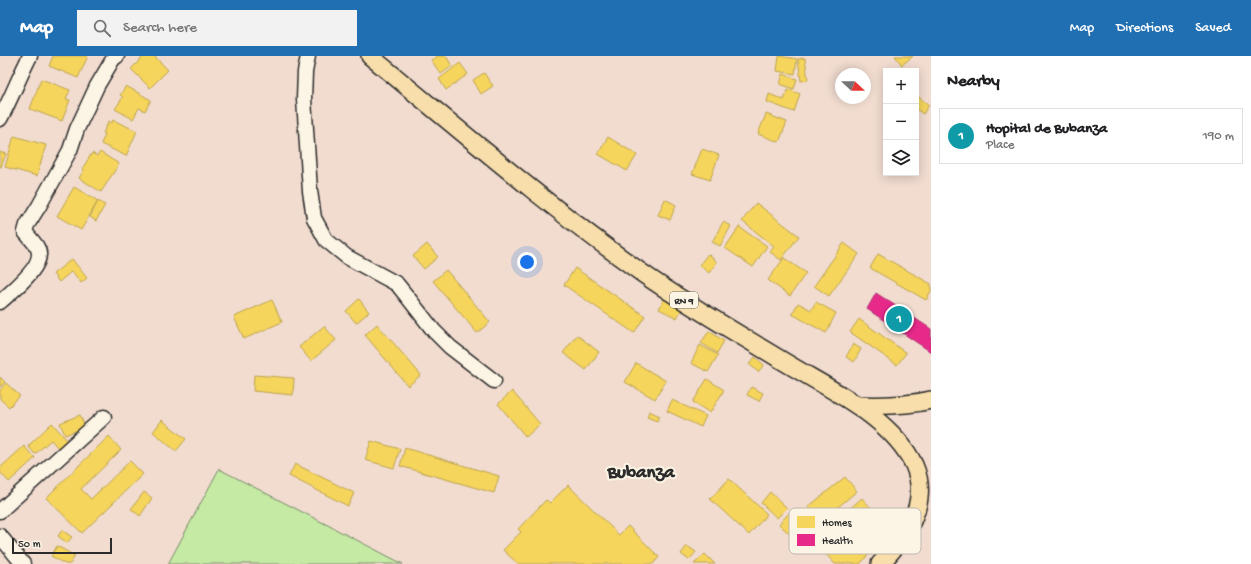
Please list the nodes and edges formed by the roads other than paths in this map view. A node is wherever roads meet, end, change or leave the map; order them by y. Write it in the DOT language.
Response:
graph roads {
  1 [pos="30,56"];
  2 [pos="117,56"];
  3 [pos="308,56"];
  4 [pos="370,56"];
  5 [pos="0,119"];
  6 [pos="0,302"];
  7 [pos="494,381"];
  8 [pos="931,400"];
  9 [pos="857,405"];
  10 [pos="104,417"];
  11 [pos="931,469"];
  12 [pos="920,482"];
  13 [pos="925,498"];
  14 [pos="920,508"];
  15 [pos="0,511"];
  16 [pos="0,536"];
  17 [pos="889,554"];
  18 [pos="23,564"];
  19 [pos="880,564"];
  1 -- 5 [label="street"];
  2 -- 6 [label="street"];
  3 -- 7 [label="street"];
  4 -- 9 [label="main road, RN 9"];
  8 -- 9 [label="main road"];
  9 -- 12 [label="main road, RN 9"];
  10 -- 15 [label="street"];
  11 -- 12 [label="main road"];
  12 -- 13 [label="main road, RN 9"];
  13 -- 14 [label="main road, RN 9"];
  16 -- 18 [label="street"];
  17 -- 19 [label="main road, RN 9"];
}
